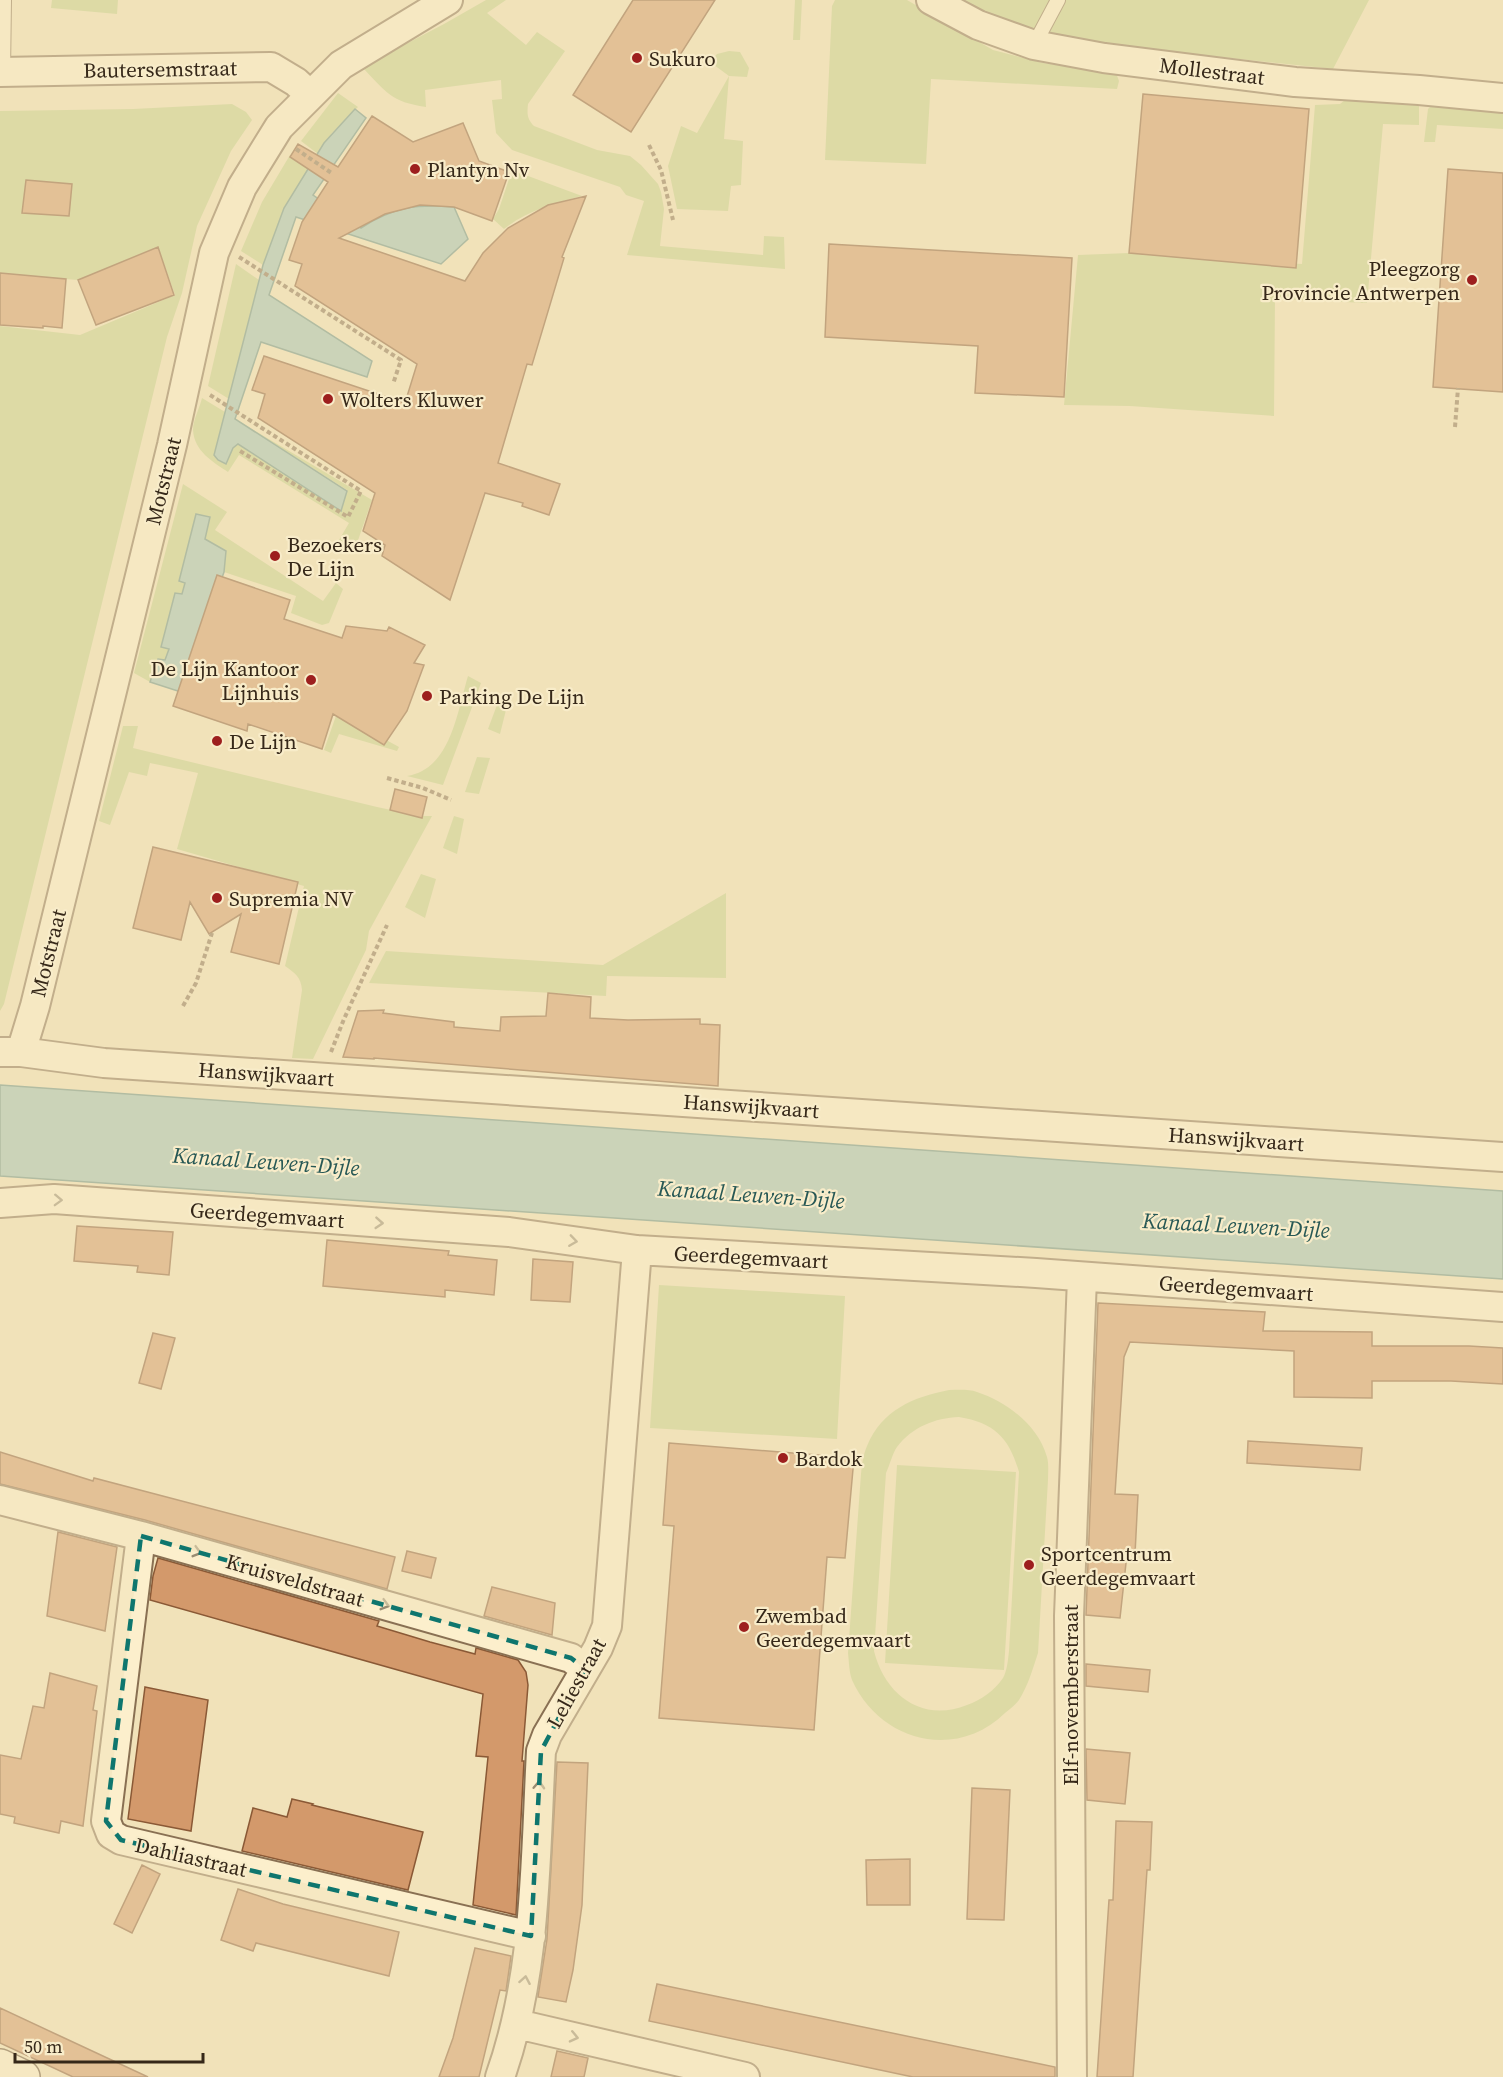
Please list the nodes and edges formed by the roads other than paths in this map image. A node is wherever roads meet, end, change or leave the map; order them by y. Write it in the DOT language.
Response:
graph roads {
  1 [pos="4,0"];
  2 [pos="448,0"];
  3 [pos="931,0"];
  4 [pos="1058,0"];
  5 [pos="1034,45"];
  6 [pos="2,72"];
  7 [pos="310,95"];
  8 [pos="1503,98"];
  9 [pos="10,1052"];
  10 [pos="1503,1157"];
  11 [pos="0,1203"];
  12 [pos="637,1250"];
  13 [pos="1082,1278"];
  14 [pos="1503,1307"];
  15 [pos="0,1500"];
  16 [pos="141,1536"];
  17 [pos="585,1669"];
  18 [pos="531,1936"];
  19 [pos="517,2024"];
  20 [pos="0,2066"];
  21 [pos="23,2077"];
  22 [pos="500,2077"];
  23 [pos="745,2077"];
  24 [pos="1072,2077"];
  1 -- 6 [label="lane"];
  2 -- 7 [label="street, Motstraat"];
  3 -- 5 [label="street, Mollestraat"];
  4 -- 5 [label="lane"];
  5 -- 8 [label="street, Mollestraat"];
  6 -- 7 [label="street, Bautersemstraat"];
  7 -- 9 [label="street, Motstraat"];
  9 -- 10 [label="street, Hanswijkvaart"];
  11 -- 12 [label="street, Geerdegemvaart, one-way"];
  12 -- 13 [label="street, Geerdegemvaart"];
  12 -- 17 [label="street, Leliestraat"];
  13 -- 14 [label="street, Geerdegemvaart"];
  13 -- 24 [label="street, Elf-novemberstraat"];
  15 -- 16 [label="street, Kruisveldstraat"];
  16 -- 17 [label="street, Kruisveldstraat, one-way"];
  16 -- 18 [label="street, Dahliastraat"];
  18 -- 17 [label="street, Leliestraat, one-way"];
  19 -- 18 [label="street, Leliestraat, one-way"];
  19 -- 22 [label="street, Leliestraat"];
  19 -- 23 [label="street, one-way"];
  20 -- 21 [label="street"];
}
